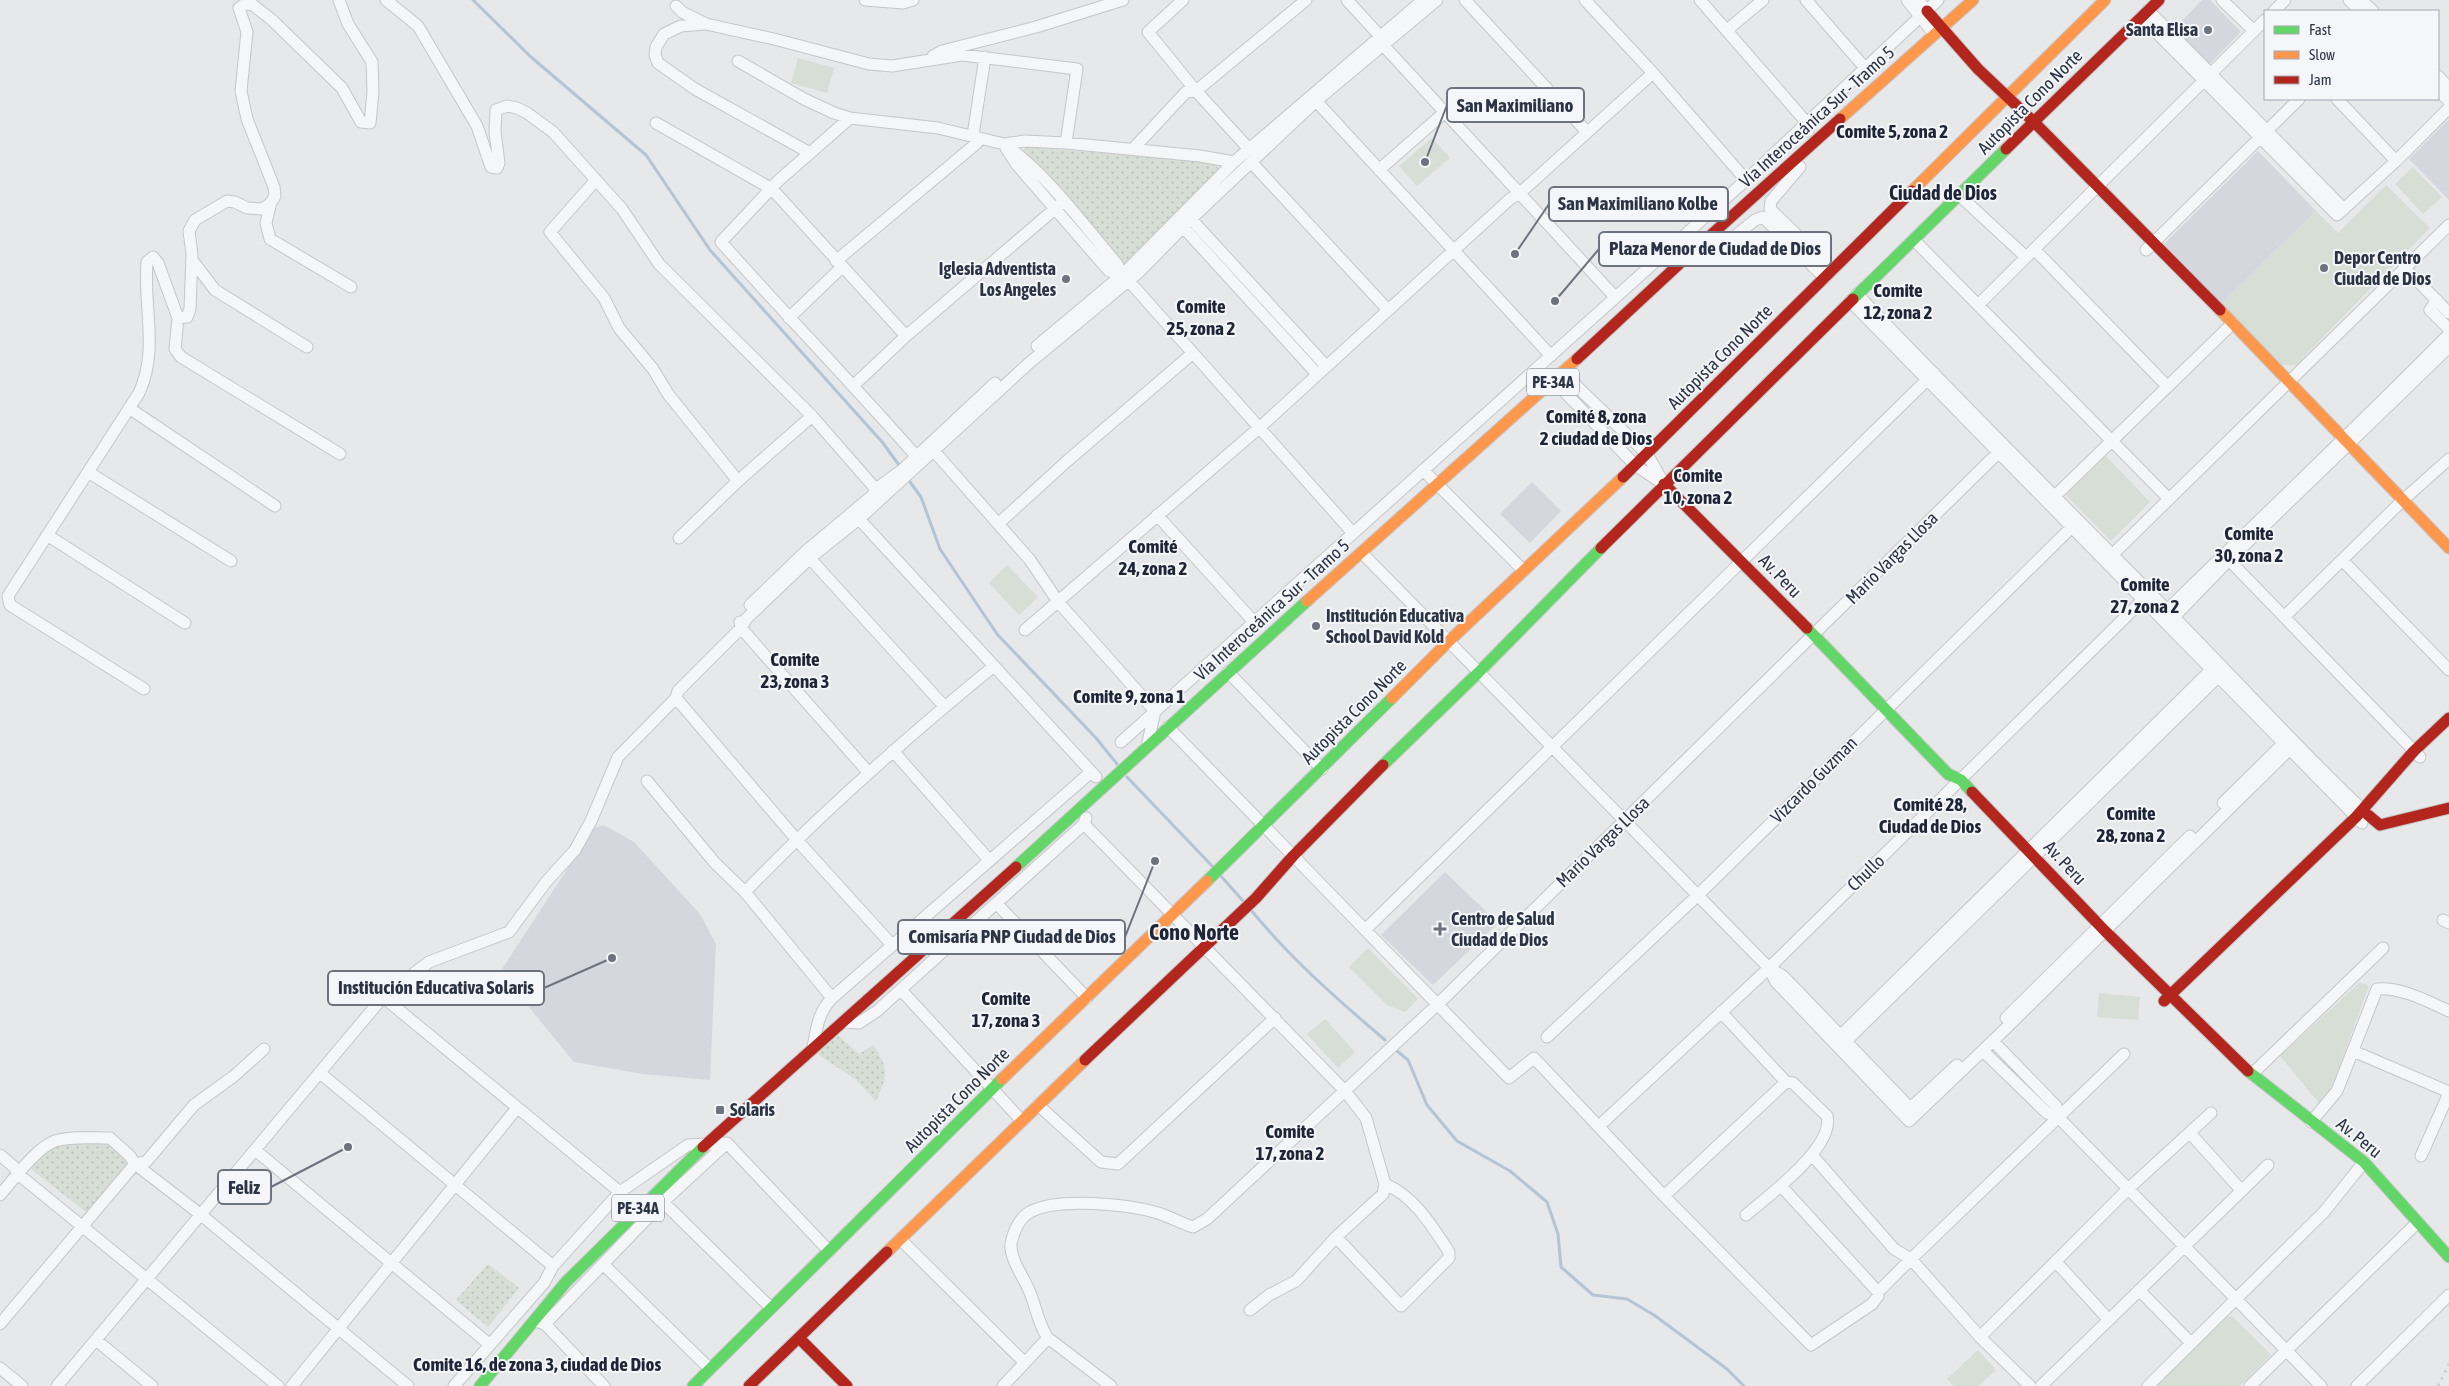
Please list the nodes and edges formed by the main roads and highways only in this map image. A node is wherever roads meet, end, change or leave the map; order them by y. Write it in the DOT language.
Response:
graph roads {
  1 [pos="1973,0"];
  2 [pos="2105,0"];
  3 [pos="2159,0"];
  4 [pos="1937,31"];
  5 [pos="2003,100"];
  6 [pos="2030,126"];
  7 [pos="1664,484"];
  8 [pos="2400,503"];
  9 [pos="2449,548"];
  10 [pos="2449,560"];
  11 [pos="2449,718"];
  12 [pos="2449,728"];
  13 [pos="2417,754"];
  14 [pos="2449,808"];
  15 [pos="2362,816"];
  16 [pos="2170,1002"];
  17 [pos="2361,1166"];
  18 [pos="2415,1226"];
  19 [pos="2449,1257"];
  20 [pos="2449,1269"];
  21 [pos="799,1338"];
  22 [pos="480,1386"];
  23 [pos="693,1386"];
  24 [pos="749,1386"];
  25 [pos="847,1386"];
  1 -- 4 [label="main road, Vía Interoceánica Sur - Tramo 5 / PE-34A"];
  2 -- 5 [label="main road, Autopista Cono Norte"];
  3 -- 6 [label="main road, Autopista Cono Norte"];
  4 -- 5 [label="main road"];
  4 -- 22 [label="main road, Vía Interoceánica Sur - Tramo 5 / PE-34A"];
  5 -- 6 [label="main road"];
  5 -- 23 [label="main road, Autopista Cono Norte"];
  6 -- 7 [label="main road, Autopista Cono Norte"];
  6 -- 8 [label="main road"];
  7 -- 16 [label="main road, Av. Peru"];
  7 -- 21 [label="main road, Autopista Cono Norte"];
  8 -- 9 [label="main road"];
  8 -- 10 [label="main road"];
  11 -- 13 [label="main road"];
  12 -- 13 [label="main road"];
  13 -- 15 [label="main road"];
  14 -- 15 [label="main road"];
  15 -- 16 [label="main road"];
  16 -- 17 [label="main road, Av. Peru"];
  16 -- 17 [label="main road"];
  17 -- 18 [label="main road, Av. Peru"];
  18 -- 19 [label="main road, Av. Peru"];
  18 -- 20 [label="main road"];
  21 -- 24 [label="main road, Autopista Cono Norte"];
  21 -- 25 [label="main road"];
}
